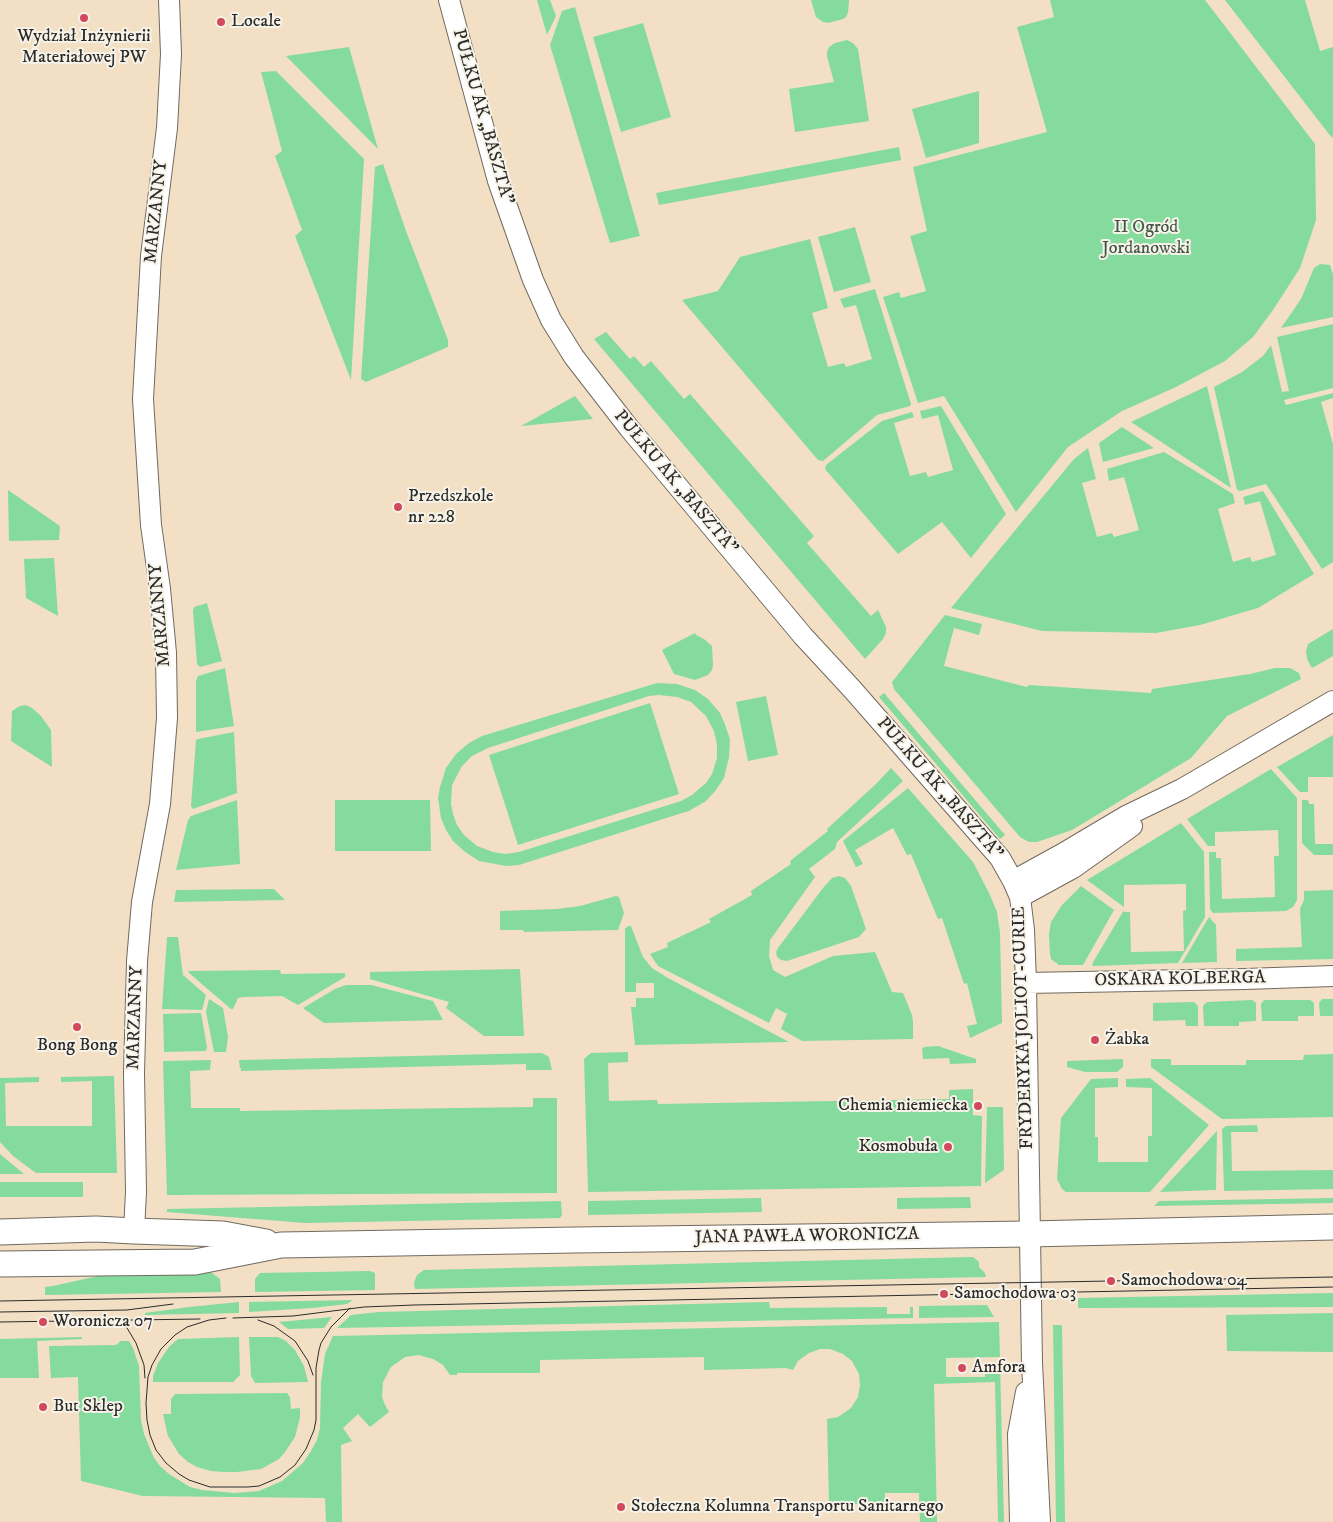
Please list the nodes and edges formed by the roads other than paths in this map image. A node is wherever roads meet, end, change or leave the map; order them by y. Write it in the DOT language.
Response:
graph roads {
  1 [pos="169,0"];
  2 [pos="450,0"];
  3 [pos="1333,701"];
  4 [pos="1017,889"];
  5 [pos="1333,976"];
  6 [pos="1026,983"];
  7 [pos="1333,1227"];
  8 [pos="134,1230"];
  9 [pos="0,1232"];
  10 [pos="1029,1234"];
  11 [pos="281,1245"];
  12 [pos="0,1264"];
  13 [pos="1032,1363"];
  14 [pos="1020,1522"];
  15 [pos="1040,1522"];
  1 -- 8 [label="street, MARZANNY"];
  2 -- 4 [label="street, PUŁKU AK „BASZTA”"];
  3 -- 4 [label="street, FRYDERYKA JOLIOT-CURIE"];
  4 -- 6 [label="street, FRYDERYKA JOLIOT-CURIE"];
  5 -- 6 [label="street, OSKARA KOLBERGA"];
  6 -- 10 [label="street, FRYDERYKA JOLIOT-CURIE"];
  7 -- 10 [label="street, JANA PAWŁA WORONICZA"];
  8 -- 9 [label="street, JANA PAWŁA WORONICZA"];
  8 -- 11 [label="street, JANA PAWŁA WORONICZA"];
  10 -- 11 [label="street, JANA PAWŁA WORONICZA"];
  10 -- 13 [label="street, FRYDERYKA JOLIOT-CURIE"];
  11 -- 12 [label="street, JANA PAWŁA WORONICZA"];
  13 -- 14 [label="street"];
  13 -- 15 [label="street"];
}
